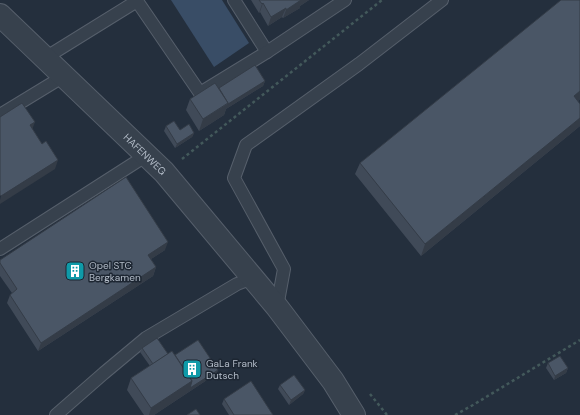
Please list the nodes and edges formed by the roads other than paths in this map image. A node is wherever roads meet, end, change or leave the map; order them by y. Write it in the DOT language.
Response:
graph roads {
  1 [pos="234,0"];
  2 [pos="345,0"];
  3 [pos="442,0"];
  4 [pos="0,15"];
  5 [pos="267,52"];
  6 [pos="45,58"];
  7 [pos="64,76"];
  8 [pos="0,115"];
  9 [pos="147,156"];
  10 [pos="0,249"];
  11 [pos="253,278"];
  12 [pos="277,307"];
  13 [pos="56,415"];
  14 [pos="354,415"];
  1 -- 5 [label="lane"];
  2 -- 5 [label="lane"];
  3 -- 12 [label="lane"];
  4 -- 6 [label="street, HAFENWEG"];
  5 -- 6 [label="lane"];
  6 -- 7 [label="street, HAFENWEG"];
  7 -- 8 [label="lane"];
  7 -- 9 [label="street, HAFENWEG"];
  9 -- 10 [label="lane"];
  9 -- 11 [label="street, HAFENWEG"];
  11 -- 12 [label="street, HAFENWEG"];
  11 -- 13 [label="lane"];
  12 -- 14 [label="street, HAFENWEG"];
}
